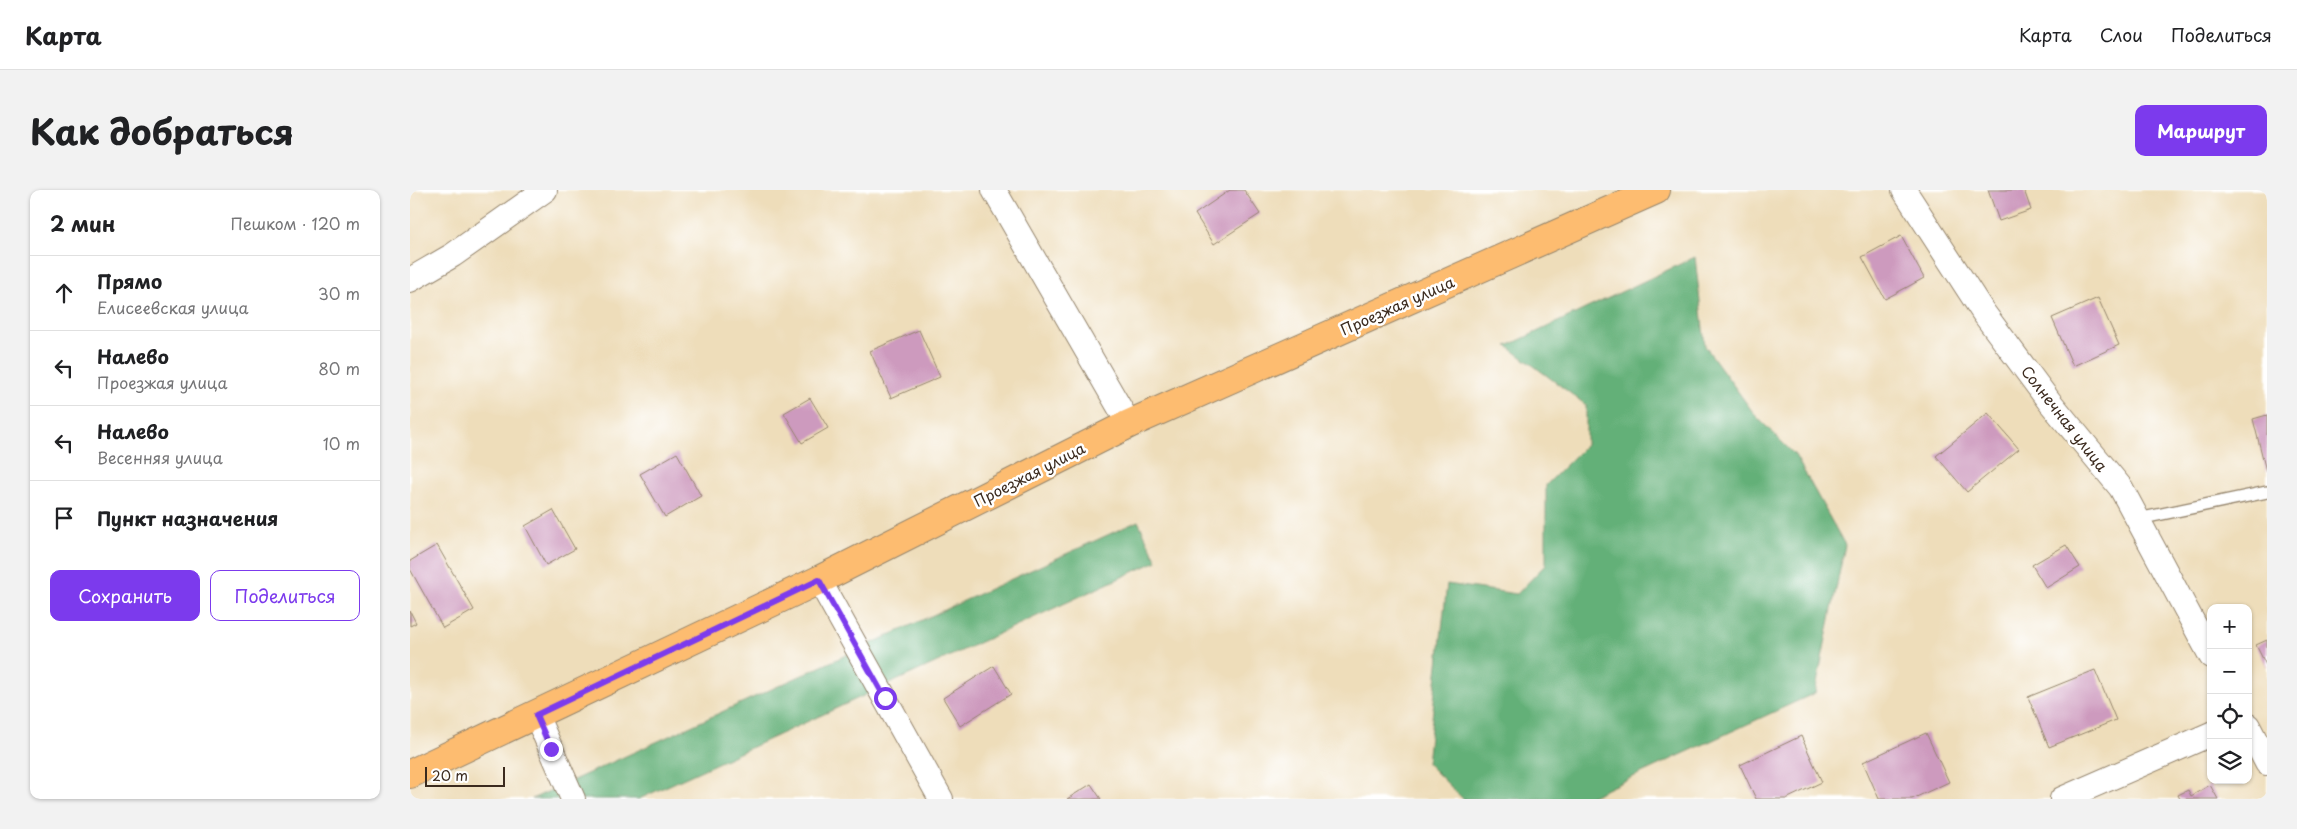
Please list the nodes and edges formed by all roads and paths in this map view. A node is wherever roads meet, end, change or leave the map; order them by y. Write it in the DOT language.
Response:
graph roads {
  1 [pos="545,190"];
  2 [pos="994,190"];
  3 [pos="1656,190"];
  4 [pos="1904,190"];
  5 [pos="410,280"];
  6 [pos="1128,424"];
  7 [pos="2267,492"];
  8 [pos="2138,519"];
  9 [pos="819,580"];
  10 [pos="2207,649"];
  11 [pos="536,715"];
  12 [pos="2252,734"];
  13 [pos="2207,736"];
  14 [pos="2267,764"];
  15 [pos="410,774"];
  16 [pos="573,799"];
  17 [pos="941,799"];
  18 [pos="2062,799"];
  1 -- 5 [label="street"];
  2 -- 6 [label="street"];
  3 -- 6 [label="main road, Проезжая улица"];
  4 -- 8 [label="street, Солнечная улица"];
  6 -- 9 [label="main road, Проезжая улица"];
  7 -- 8 [label="lane"];
  8 -- 10 [label="street, Солнечная улица"];
  9 -- 11 [label="main road, Проезжая улица"];
  9 -- 17 [label="street"];
  11 -- 15 [label="main road, Проезжая улица"];
  11 -- 16 [label="street"];
  12 -- 14 [label="street"];
  13 -- 18 [label="street"];
}
